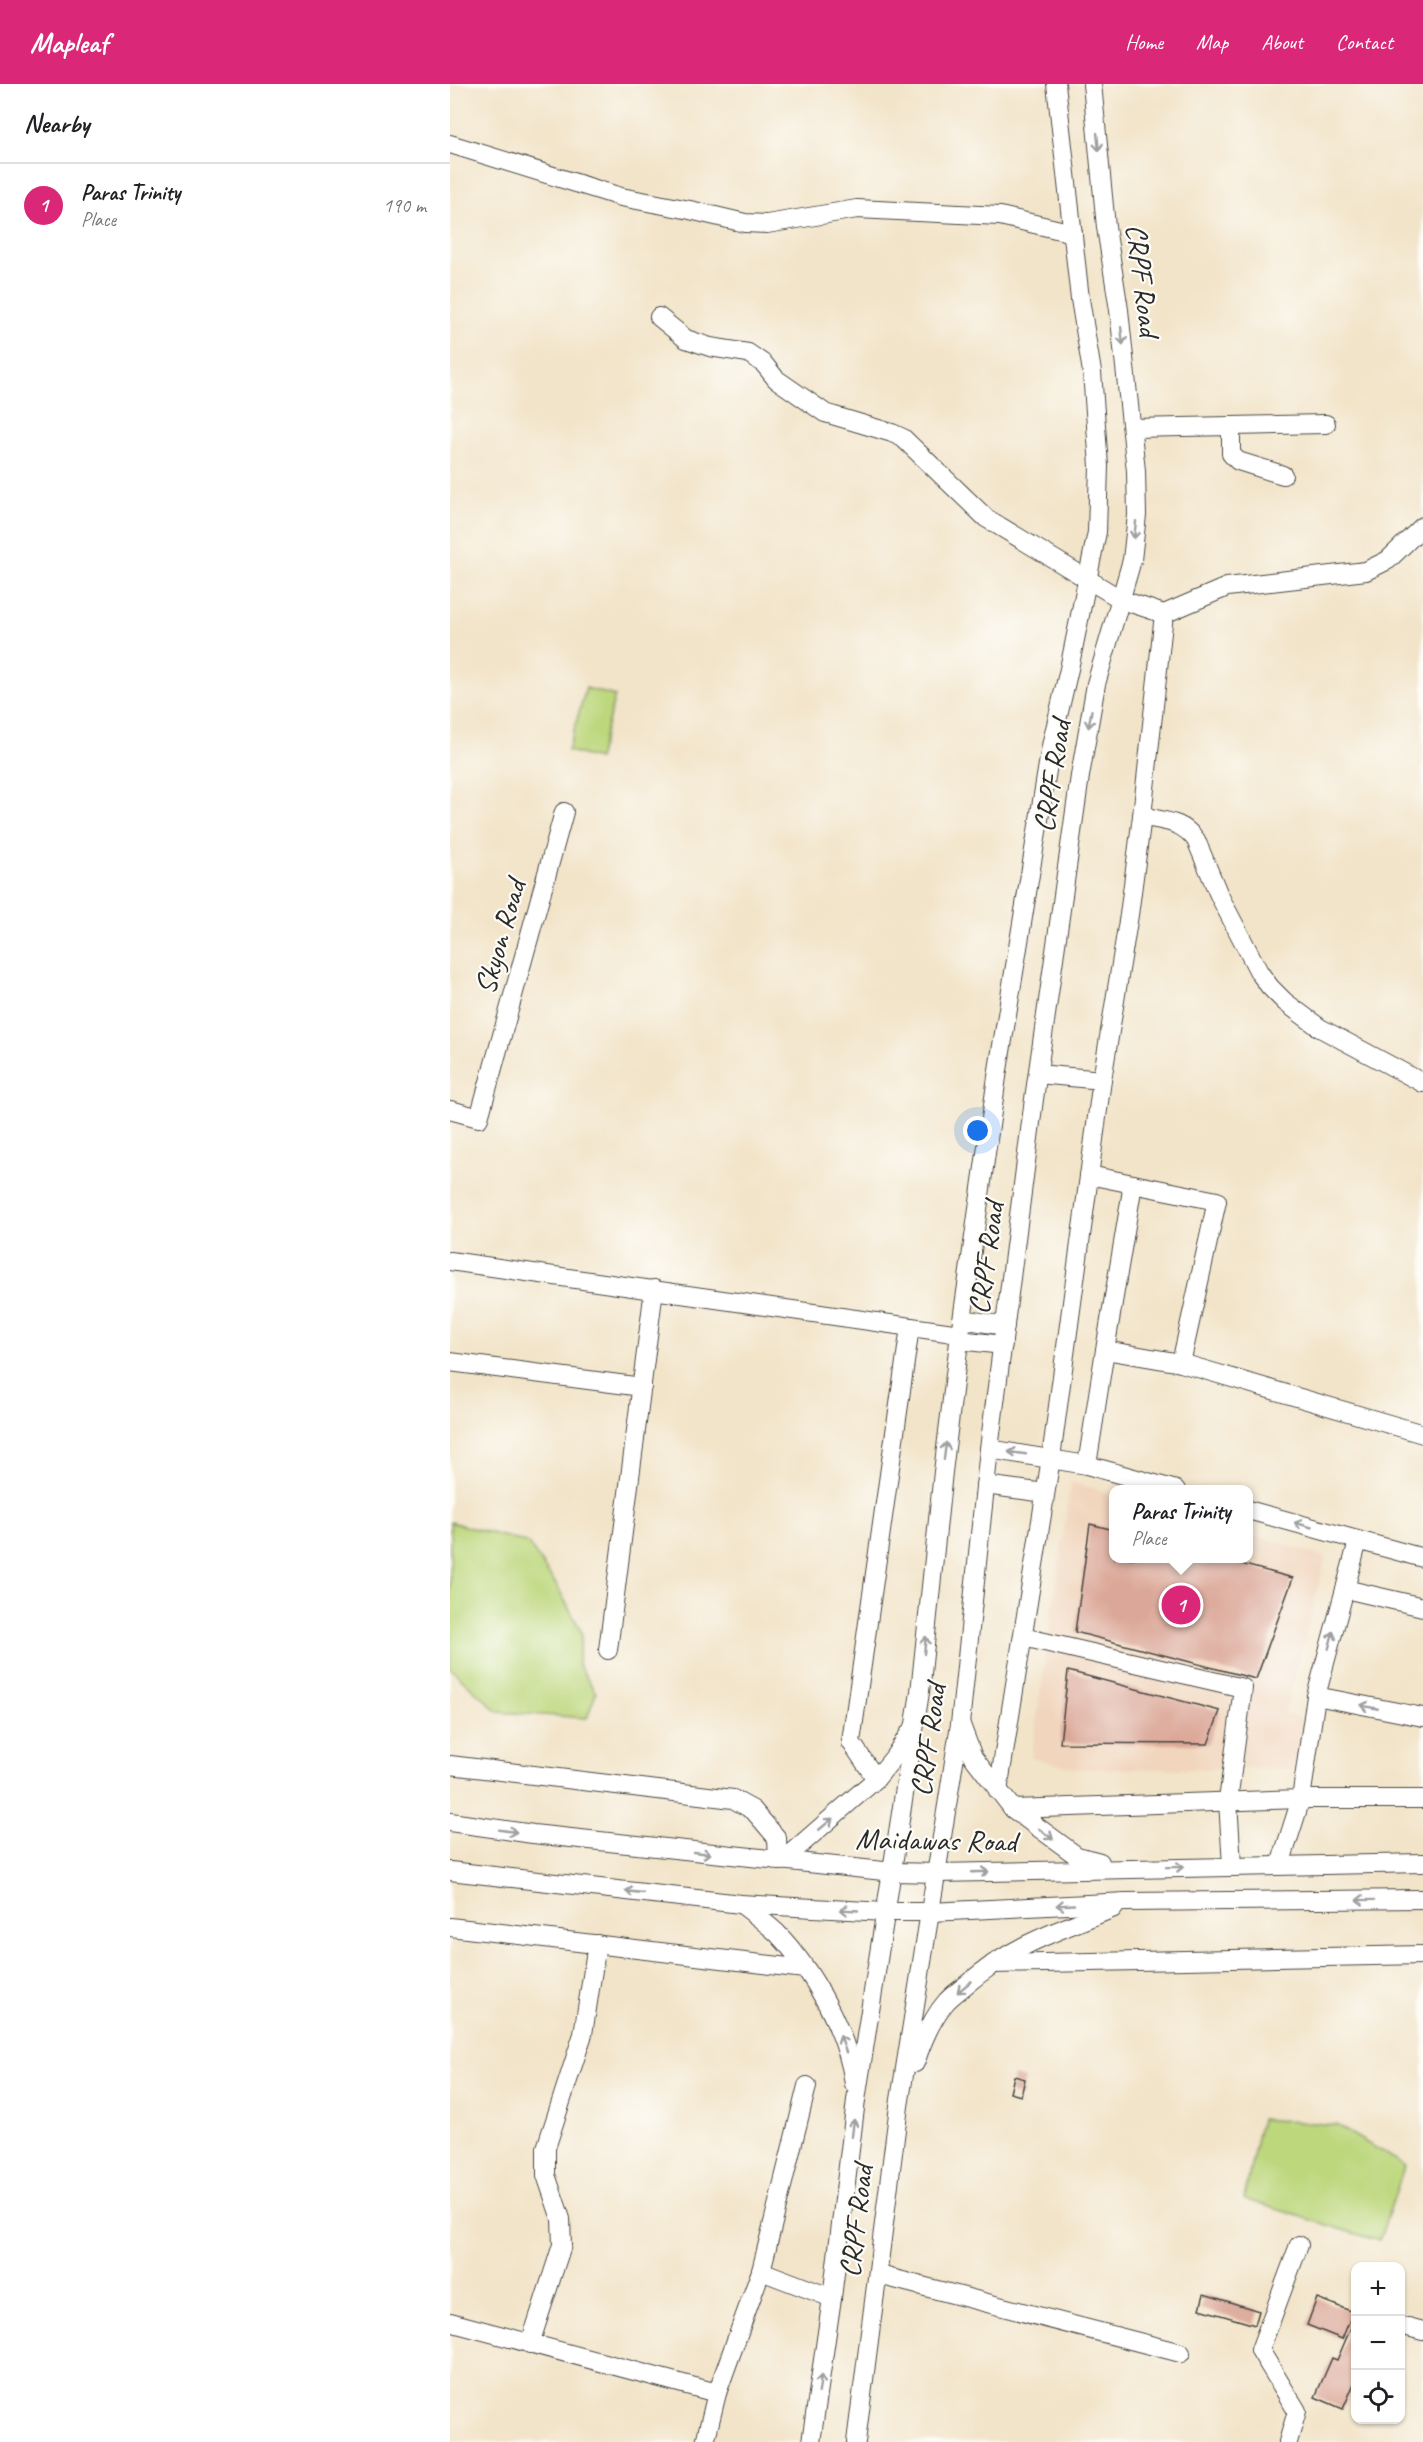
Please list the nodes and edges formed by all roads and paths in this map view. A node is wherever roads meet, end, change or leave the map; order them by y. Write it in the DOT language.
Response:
graph roads {
  1 [pos="1056,84"];
  2 [pos="1092,84"];
  3 [pos="450,144"];
  4 [pos="1073,233"];
  5 [pos="659,317"];
  6 [pos="1326,424"];
  7 [pos="1231,426"];
  8 [pos="1132,428"];
  9 [pos="1283,475"];
  10 [pos="1423,526"];
  11 [pos="1087,577"];
  12 [pos="1122,600"];
  13 [pos="1164,614"];
  14 [pos="564,812"];
  15 [pos="1142,816"];
  16 [pos="1038,1074"];
  17 [pos="1102,1080"];
  18 [pos="1423,1083"];
  19 [pos="450,1110"];
  20 [pos="1089,1175"];
  21 [pos="1133,1184"];
  22 [pos="450,1261"];
  23 [pos="654,1289"];
  24 [pos="1005,1326"];
  25 [pos="910,1327"];
  26 [pos="960,1331"];
  27 [pos="1003,1345"];
  28 [pos="1105,1350"];
  29 [pos="450,1362"];
  30 [pos="1181,1363"];
  31 [pos="642,1387"];
  32 [pos="1423,1434"];
  33 [pos="989,1449"];
  34 [pos="1051,1458"];
  35 [pos="1088,1464"];
  36 [pos="985,1485"];
  37 [pos="1159,1485"];
  38 [pos="1045,1493"];
  39 [pos="1253,1511"];
  40 [pos="1358,1541"];
  41 [pos="1423,1558"];
  42 [pos="1345,1589"];
  43 [pos="1423,1607"];
  44 [pos="1023,1637"];
  45 [pos="608,1650"];
  46 [pos="1316,1696"];
  47 [pos="1423,1718"];
  48 [pos="915,1724"];
  49 [pos="960,1724"];
  50 [pos="450,1765"];
  51 [pos="876,1779"];
  52 [pos="998,1791"];
  53 [pos="1301,1799"];
  54 [pos="1423,1799"];
  55 [pos="1228,1802"];
  56 [pos="1013,1809"];
  57 [pos="450,1822"];
  58 [pos="780,1861"];
  59 [pos="1423,1863"];
  60 [pos="1280,1865"];
  61 [pos="1232,1866"];
  62 [pos="1131,1868"];
  63 [pos="450,1871"];
  64 [pos="893,1872"];
  65 [pos="937,1873"];
  66 [pos="1423,1899"];
  67 [pos="1126,1902"];
  68 [pos="741,1904"];
  69 [pos="885,1912"];
  70 [pos="931,1912"];
  71 [pos="450,1926"];
  72 [pos="597,1944"];
  73 [pos="1423,1955"];
  74 [pos="993,1964"];
  75 [pos="805,1969"];
  76 [pos="807,2086"];
  77 [pos="856,2100"];
  78 [pos="899,2106"];
  79 [pos="1299,2245"];
  80 [pos="761,2271"];
  81 [pos="879,2275"];
  82 [pos="832,2298"];
  83 [pos="450,2322"];
  84 [pos="530,2344"];
  85 [pos="1180,2353"];
  86 [pos="717,2392"];
  87 [pos="705,2442"];
  88 [pos="811,2442"];
  89 [pos="856,2442"];
  90 [pos="1288,2442"];
  1 -- 4 [label="street"];
  2 -- 8 [label="street, CRPF Road, one-way"];
  3 -- 4 [label="street"];
  4 -- 11 [label="street"];
  5 -- 11 [label="street"];
  6 -- 7 [label="street"];
  7 -- 8 [label="street"];
  7 -- 9 [label="street"];
  8 -- 12 [label="street, CRPF Road, one-way"];
  10 -- 13 [label="street"];
  11 -- 12 [label="street"];
  11 -- 26 [label="street"];
  12 -- 13 [label="street"];
  12 -- 16 [label="street, CRPF Road, one-way"];
  13 -- 15 [label="street"];
  14 -- 19 [label="street, Skyon Road"];
  15 -- 17 [label="street"];
  15 -- 18 [label="street"];
  16 -- 17 [label="street"];
  16 -- 24 [label="street, CRPF Road"];
  17 -- 20 [label="street"];
  20 -- 21 [label="street"];
  20 -- 34 [label="street"];
  21 -- 28 [label="street"];
  21 -- 30 [label="street"];
  22 -- 23 [label="street"];
  23 -- 25 [label="street"];
  23 -- 31 [label="street"];
  24 -- 26 [label="street"];
  24 -- 27 [label="street, CRPF Road"];
  25 -- 26 [label="street"];
  25 -- 51 [label="street"];
  26 -- 27 [label="street"];
  48 -- 26 [label="street, one-way"];
  27 -- 33 [label="street, CRPF Road"];
  28 -- 30 [label="street"];
  28 -- 35 [label="street"];
  29 -- 31 [label="street"];
  30 -- 32 [label="street"];
  31 -- 45 [label="street"];
  34 -- 33 [label="street, one-way"];
  33 -- 36 [label="street, CRPF Road"];
  34 -- 35 [label="street"];
  34 -- 38 [label="street"];
  35 -- 37 [label="street"];
  36 -- 38 [label="street"];
  36 -- 49 [label="street, CRPF Road"];
  38 -- 44 [label="street"];
  40 -- 39 [label="street, one-way"];
  40 -- 41 [label="street"];
  40 -- 42 [label="street"];
  42 -- 43 [label="street"];
  46 -- 42 [label="street, one-way"];
  44 -- 52 [label="street"];
  44 -- 55 [label="street"];
  47 -- 46 [label="street, one-way"];
  46 -- 53 [label="street"];
  48 -- 51 [label="street"];
  48 -- 64 [label="street"];
  49 -- 52 [label="street"];
  49 -- 65 [label="street, CRPF Road"];
  50 -- 58 [label="street"];
  58 -- 51 [label="street, one-way"];
  52 -- 56 [label="street"];
  53 -- 54 [label="street"];
  53 -- 55 [label="street"];
  53 -- 60 [label="street"];
  55 -- 56 [label="street"];
  55 -- 61 [label="street"];
  56 -- 62 [label="street, one-way"];
  57 -- 58 [label="street, Maidawas Road, one-way"];
  58 -- 64 [label="street, Maidawas Road"];
  59 -- 60 [label="street, Maidawas Road"];
  60 -- 61 [label="street, Maidawas Road"];
  62 -- 61 [label="street, Maidawas Road, one-way"];
  65 -- 62 [label="street, Maidawas Road, one-way"];
  68 -- 63 [label="street, one-way"];
  64 -- 65 [label="street, Maidawas Road"];
  64 -- 69 [label="street"];
  65 -- 70 [label="street, CRPF Road"];
  66 -- 67 [label="street, one-way"];
  67 -- 70 [label="street, one-way"];
  67 -- 74 [label="street"];
  69 -- 68 [label="street, one-way"];
  68 -- 75 [label="street"];
  69 -- 70 [label="street"];
  69 -- 77 [label="street"];
  70 -- 78 [label="street, CRPF Road"];
  71 -- 72 [label="street"];
  72 -- 75 [label="street"];
  72 -- 84 [label="street"];
  73 -- 74 [label="street"];
  74 -- 78 [label="street, one-way"];
  77 -- 75 [label="street, one-way"];
  76 -- 80 [label="street"];
  82 -- 77 [label="street, one-way"];
  78 -- 81 [label="street, CRPF Road"];
  79 -- 90 [label="street"];
  80 -- 82 [label="street"];
  80 -- 86 [label="street"];
  81 -- 85 [label="street"];
  81 -- 89 [label="street, CRPF Road"];
  88 -- 82 [label="street, one-way"];
  83 -- 84 [label="street"];
  84 -- 86 [label="street"];
  86 -- 87 [label="street"];
}
